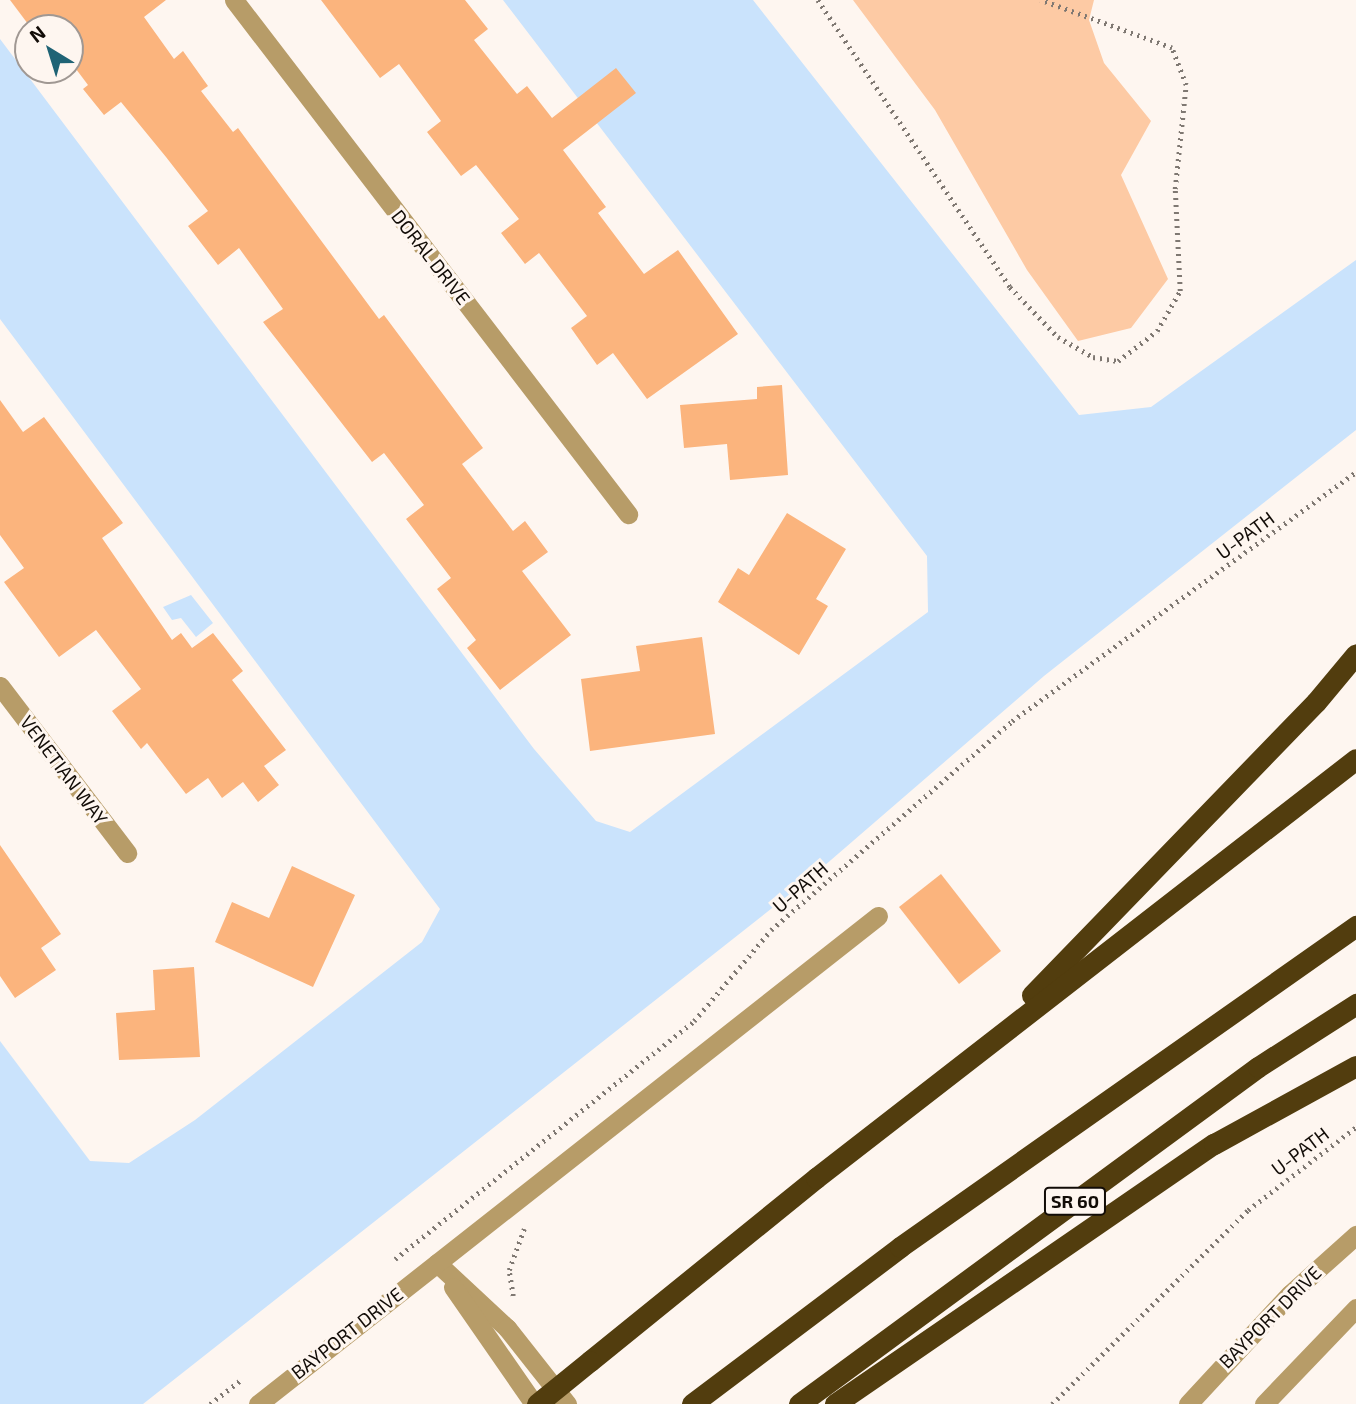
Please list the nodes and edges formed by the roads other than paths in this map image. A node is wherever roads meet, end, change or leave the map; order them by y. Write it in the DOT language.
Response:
graph roads {
  1 [pos="234,0"];
  2 [pos="628,514"];
  3 [pos="1356,654"];
  4 [pos="0,686"];
  5 [pos="1356,759"];
  6 [pos="127,853"];
  7 [pos="878,916"];
  8 [pos="1356,926"];
  9 [pos="1356,1004"];
  10 [pos="980,1049"];
  11 [pos="1356,1066"];
  12 [pos="1356,1234"];
  13 [pos="437,1263"];
  14 [pos="1356,1308"];
  15 [pos="258,1404"];
  16 [pos="536,1404"];
  17 [pos="568,1404"];
  18 [pos="692,1404"];
  19 [pos="799,1404"];
  20 [pos="835,1404"];
  21 [pos="1188,1404"];
  22 [pos="1264,1404"];
  1 -- 2 [label="street, DORAL DRIVE"];
  3 -- 10 [label="highway"];
  4 -- 6 [label="street, VENETIAN WAY"];
  5 -- 10 [label="highway"];
  7 -- 13 [label="street, BAYPORT DRIVE"];
  8 -- 18 [label="highway"];
  9 -- 19 [label="highway, SR 60"];
  10 -- 16 [label="highway, bridge"];
  11 -- 20 [label="highway, SR 60"];
  12 -- 21 [label="street, BAYPORT DRIVE"];
  13 -- 15 [label="street, BAYPORT DRIVE"];
  13 -- 16 [label="street"];
  13 -- 17 [label="street"];
  14 -- 22 [label="street"];
}
